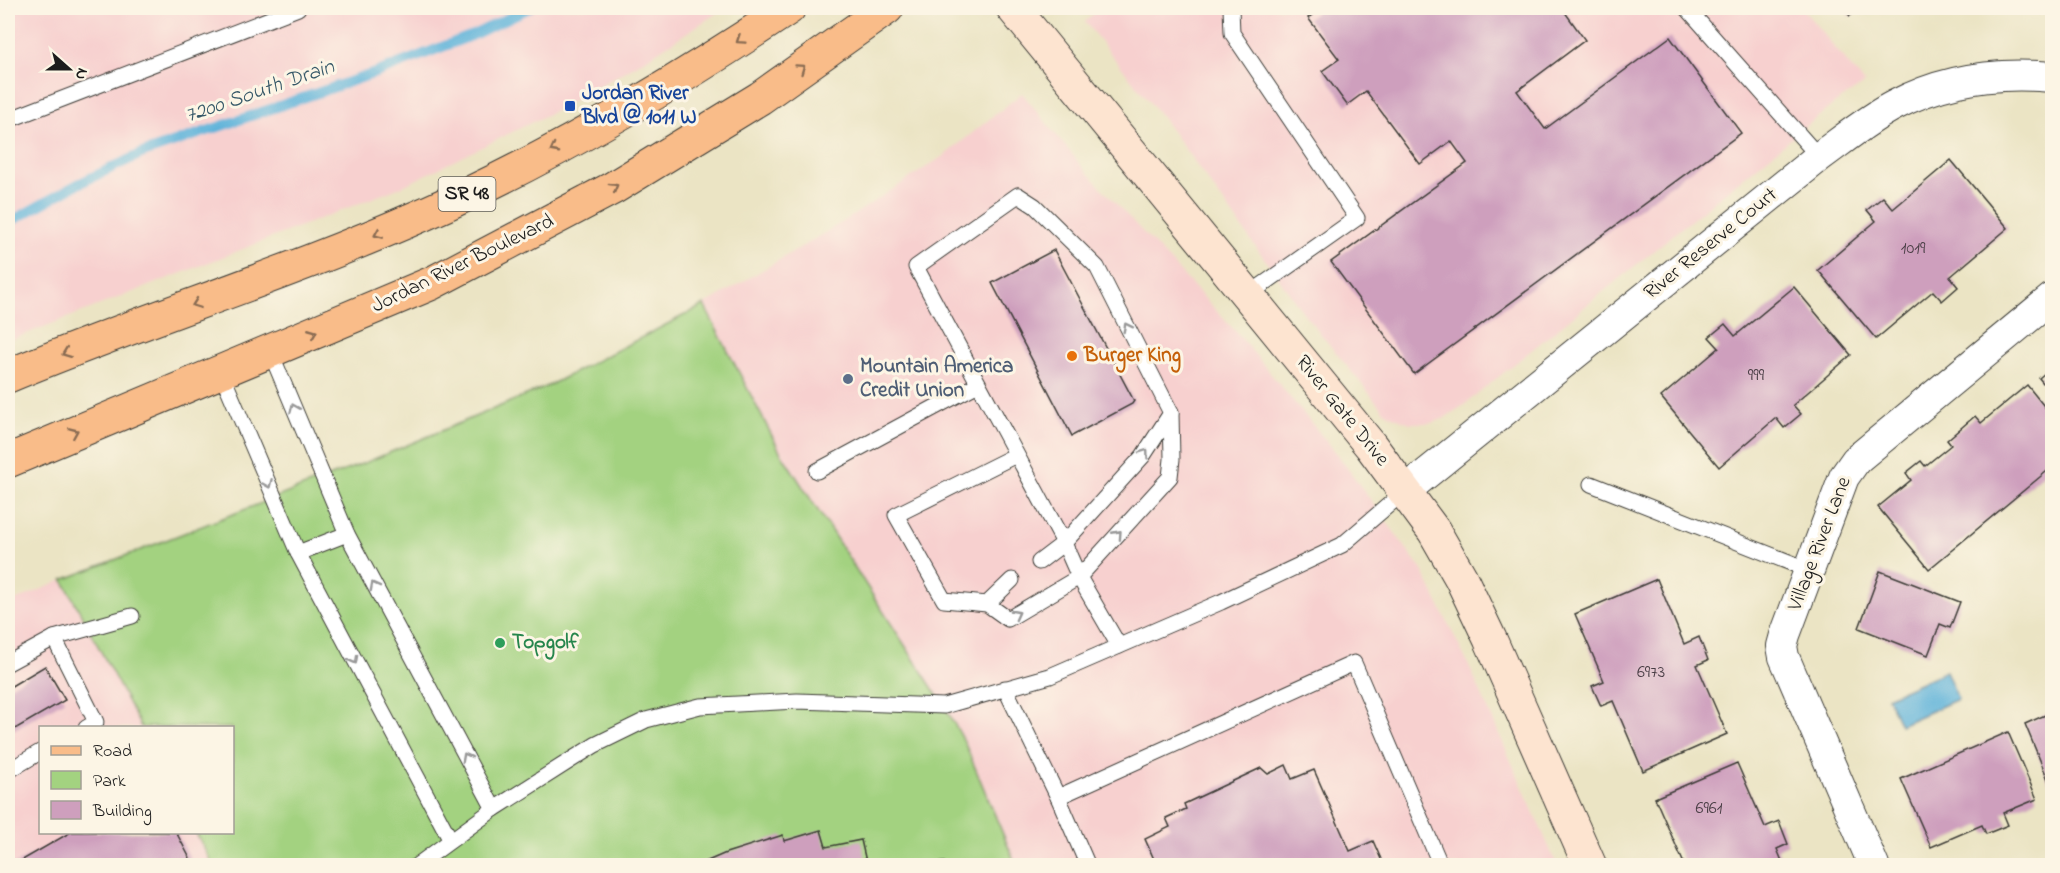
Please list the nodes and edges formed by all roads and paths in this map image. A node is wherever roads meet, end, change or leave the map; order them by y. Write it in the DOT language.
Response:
graph roads {
  1 [pos="298,8"];
  2 [pos="789,8"];
  3 [pos="887,8"];
  4 [pos="1013,8"];
  5 [pos="1231,8"];
  6 [pos="1687,8"];
  7 [pos="2052,77"];
  8 [pos="8,120"];
  9 [pos="1819,158"];
  10 [pos="1248,295"];
  11 [pos="2052,298"];
  12 [pos="270,351"];
  13 [pos="221,372"];
  14 [pos="8,376"];
  15 [pos="978,384"];
  16 [pos="1171,413"];
  17 [pos="1016,455"];
  18 [pos="8,461"];
  19 [pos="817,471"];
  20 [pos="1591,484"];
  21 [pos="1405,491"];
  22 [pos="347,534"];
  23 [pos="1064,543"];
  24 [pos="298,553"];
  25 [pos="1038,562"];
  26 [pos="1809,570"];
  27 [pos="1079,577"];
  28 [pos="1012,580"];
  29 [pos="987,604"];
  30 [pos="132,616"];
  31 [pos="54,638"];
  32 [pos="1119,646"];
  33 [pos="8,663"];
  34 [pos="1005,688"];
  35 [pos="89,726"];
  36 [pos="39,753"];
  37 [pos="8,771"];
  38 [pos="1058,797"];
  39 [pos="494,809"];
  40 [pos="450,839"];
  41 [pos="416,866"];
  42 [pos="1088,866"];
  43 [pos="1441,866"];
  44 [pos="1590,866"];
  45 [pos="1874,866"];
  1 -- 8 [label="lane"];
  2 -- 14 [label="main road, SR 48, one-way"];
  12 -- 3 [label="main road, Jordan River Boulevard, one-way"];
  4 -- 10 [label="street, River Gate Drive"];
  5 -- 10 [label="lane"];
  6 -- 9 [label="lane"];
  7 -- 9 [label="street, River Reserve Court"];
  9 -- 21 [label="street, River Reserve Court"];
  10 -- 21 [label="street, River Gate Drive"];
  11 -- 26 [label="street, Village River Lane"];
  12 -- 13 [label="main road, Jordan River Boulevard"];
  22 -- 12 [label="lane, one-way"];
  18 -- 13 [label="main road, Jordan River Boulevard, one-way"];
  13 -- 24 [label="lane, one-way"];
  16 -- 15 [label="lane, one-way"];
  15 -- 17 [label="lane"];
  15 -- 19 [label="lane"];
  23 -- 16 [label="lane, one-way"];
  27 -- 16 [label="lane, one-way"];
  17 -- 23 [label="lane"];
  17 -- 29 [label="lane"];
  20 -- 26 [label="lane"];
  21 -- 32 [label="lane"];
  21 -- 44 [label="street, River Gate Drive"];
  22 -- 24 [label="lane"];
  39 -- 22 [label="lane, one-way"];
  23 -- 25 [label="lane"];
  23 -- 27 [label="lane"];
  24 -- 40 [label="lane, one-way"];
  26 -- 45 [label="street, Village River Lane"];
  29 -- 27 [label="lane, one-way"];
  27 -- 32 [label="lane"];
  28 -- 29 [label="lane"];
  30 -- 31 [label="lane"];
  31 -- 33 [label="lane"];
  31 -- 35 [label="lane"];
  32 -- 34 [label="lane"];
  34 -- 38 [label="lane"];
  34 -- 39 [label="lane"];
  36 -- 37 [label="lane"];
  38 -- 42 [label="lane"];
  38 -- 43 [label="lane"];
  39 -- 40 [label="lane"];
  40 -- 41 [label="lane"];
}
